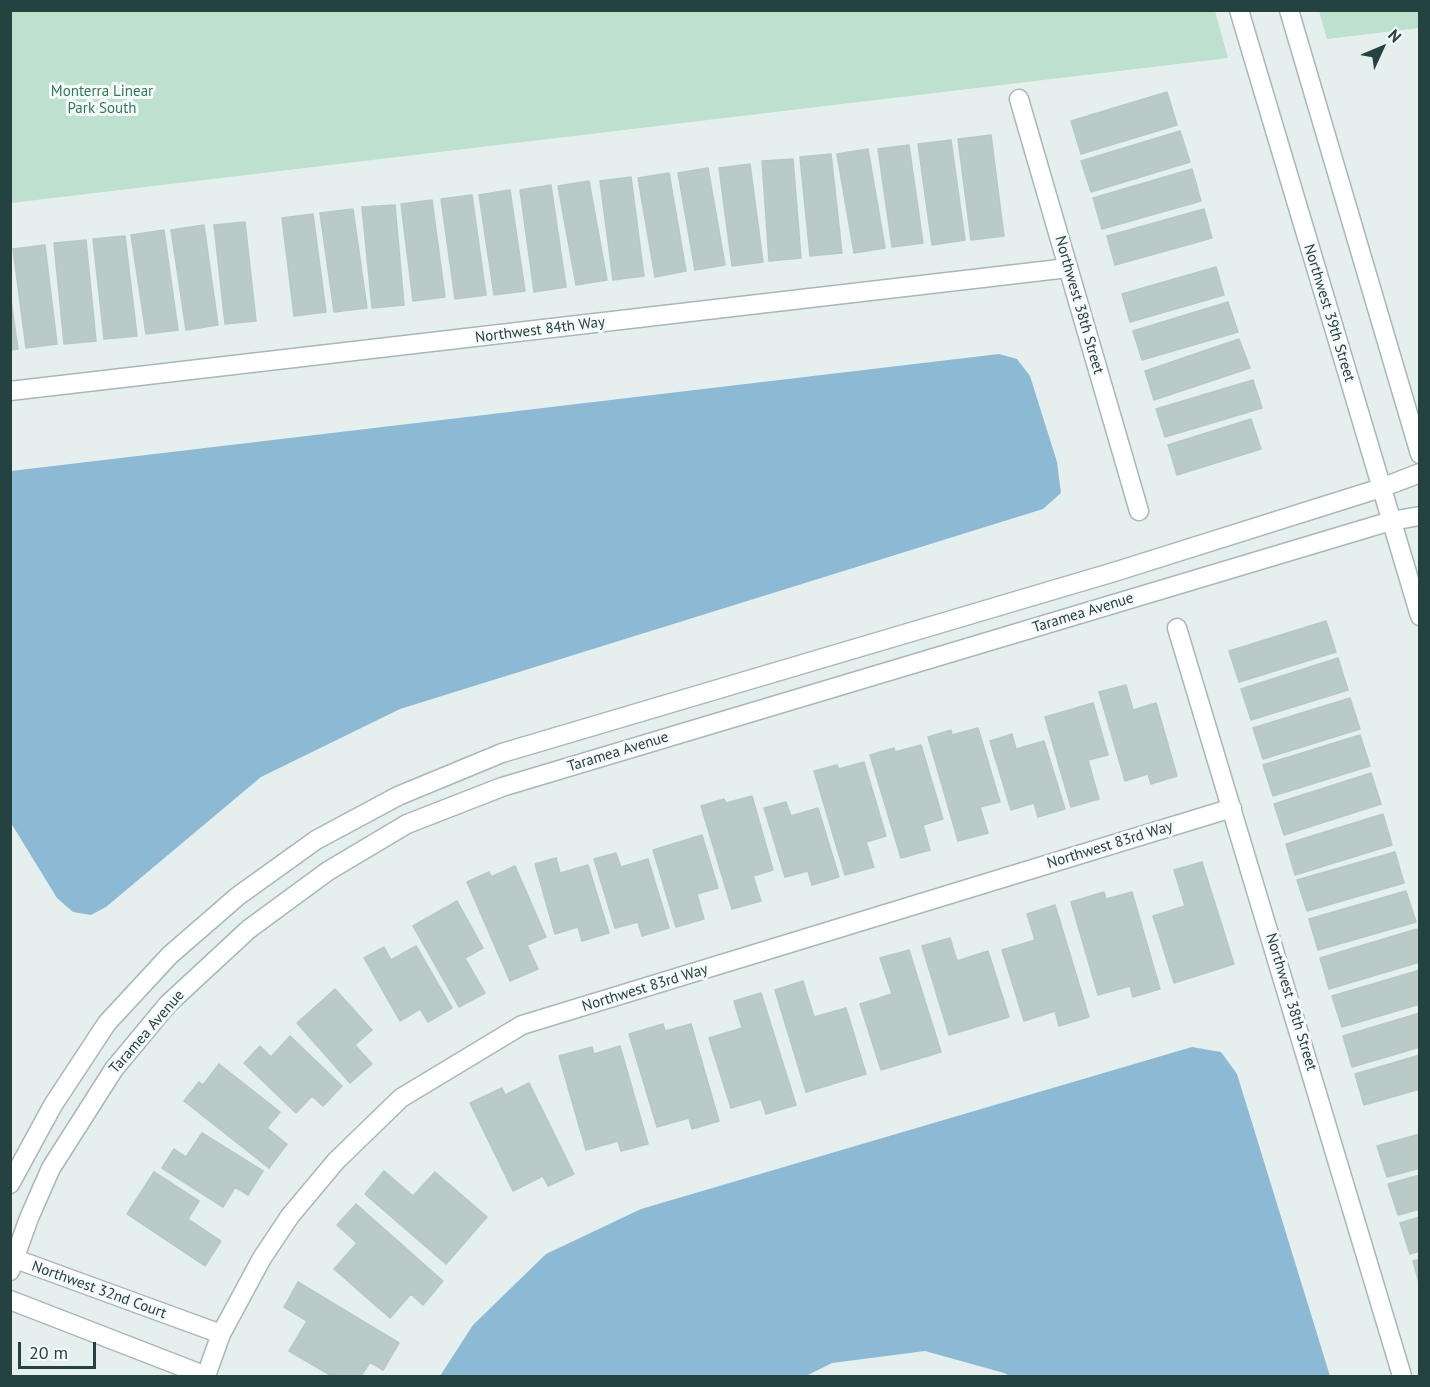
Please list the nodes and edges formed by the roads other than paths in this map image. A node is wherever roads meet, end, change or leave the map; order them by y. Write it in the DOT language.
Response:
graph roads {
  1 [pos="1239,10"];
  2 [pos="1289,10"];
  3 [pos="1019,99"];
  4 [pos="1068,268"];
  5 [pos="10,391"];
  6 [pos="1419,454"];
  7 [pos="1419,473"];
  8 [pos="1381,488"];
  9 [pos="1139,511"];
  10 [pos="1419,516"];
  11 [pos="1391,521"];
  12 [pos="1419,616"];
  13 [pos="1177,628"];
  14 [pos="1233,808"];
  15 [pos="10,1184"];
  16 [pos="12,1263"];
  17 [pos="10,1300"];
  18 [pos="221,1334"];
  19 [pos="206,1377"];
  20 [pos="1402,1377"];
  1 -- 8 [label="street, Northwest 39th Street"];
  2 -- 6 [label="street"];
  3 -- 4 [label="street, Northwest 38th Street"];
  4 -- 5 [label="street, Northwest 84th Way"];
  4 -- 9 [label="street, Northwest 38th Street"];
  7 -- 8 [label="street, Taramea Avenue"];
  8 -- 11 [label="street, Northwest 39th Street"];
  8 -- 15 [label="street, Taramea Avenue"];
  10 -- 11 [label="street, Taramea Avenue"];
  11 -- 12 [label="street, Northwest 39th Street"];
  11 -- 16 [label="street, Taramea Avenue"];
  13 -- 14 [label="street, Northwest 38th Street"];
  14 -- 18 [label="street, Northwest 83rd Way"];
  14 -- 20 [label="street, Northwest 38th Street"];
  16 -- 18 [label="street, Northwest 32nd Court"];
  17 -- 19 [label="street"];
  18 -- 19 [label="street, Northwest 83rd Way"];
}
